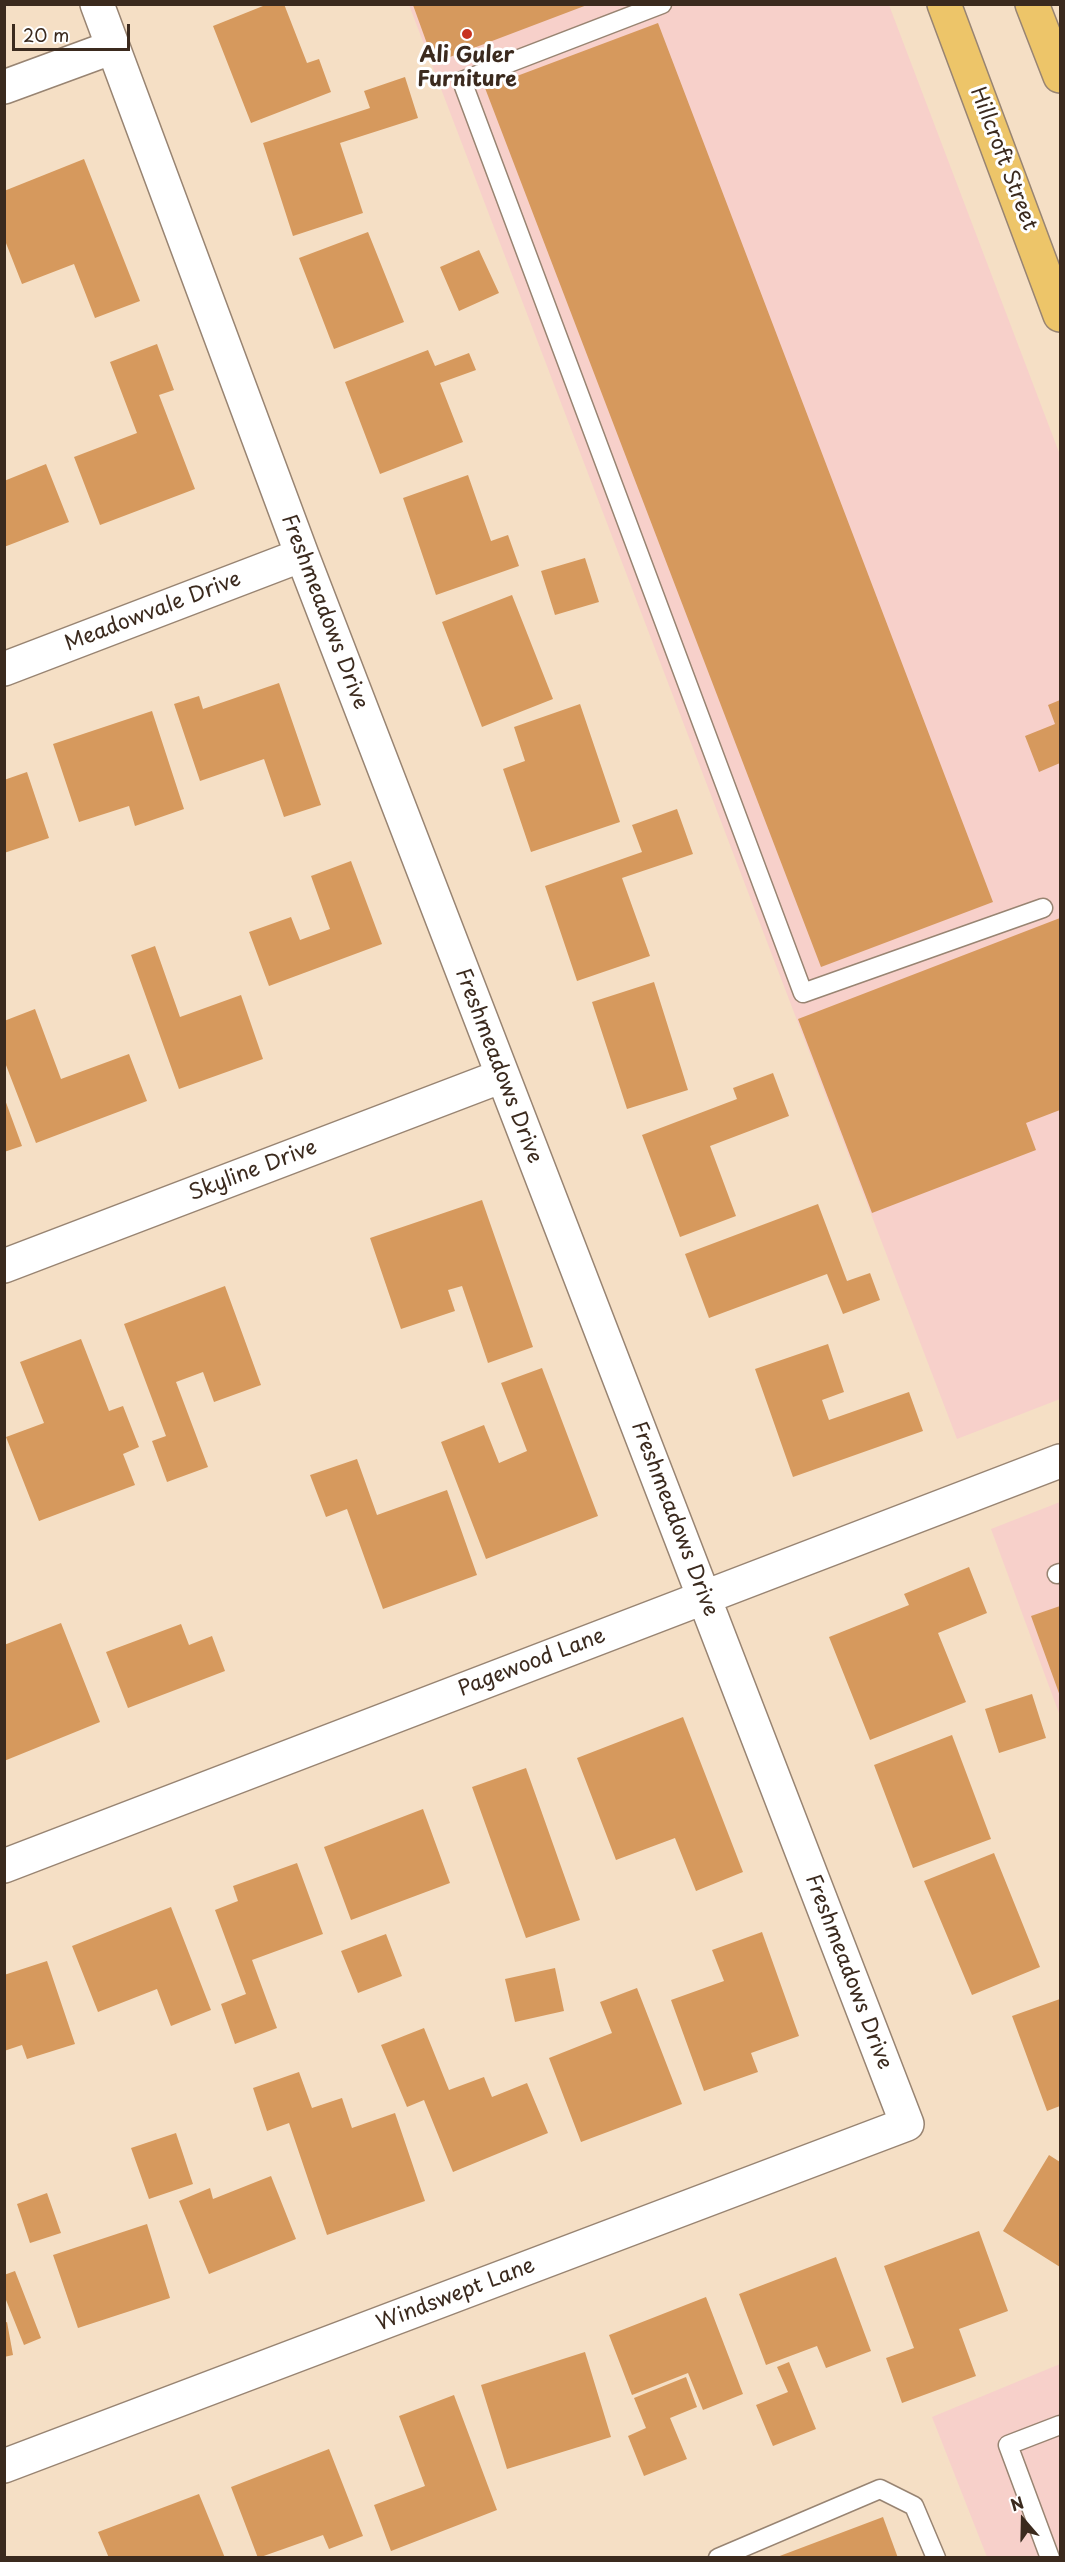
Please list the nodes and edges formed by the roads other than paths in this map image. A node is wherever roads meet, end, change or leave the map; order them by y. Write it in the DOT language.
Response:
graph roads {
  1 [pos="97,4"];
  2 [pos="662,4"];
  3 [pos="944,4"];
  4 [pos="1032,4"];
  5 [pos="113,47"];
  6 [pos="1060,76"];
  7 [pos="4,87"];
  8 [pos="1060,315"];
  9 [pos="302,555"];
  10 [pos="4,669"];
  11 [pos="1043,908"];
  12 [pos="502,1076"];
  13 [pos="4,1266"];
  14 [pos="1060,1461"];
  15 [pos="704,1597"];
  16 [pos="4,1866"];
  17 [pos="907,2124"];
  18 [pos="1060,2425"];
  19 [pos="4,2466"];
  20 [pos="718,2558"];
  21 [pos="936,2558"];
  22 [pos="1050,2558"];
  1 -- 5 [label="street, Freshmeadows Drive"];
  2 -- 11 [label="lane"];
  3 -- 8 [label="main road, Hillcroft Street"];
  4 -- 6 [label="main road"];
  5 -- 7 [label="street"];
  5 -- 9 [label="street, Freshmeadows Drive"];
  9 -- 10 [label="street, Meadowvale Drive"];
  9 -- 12 [label="street, Freshmeadows Drive"];
  12 -- 13 [label="street, Skyline Drive"];
  12 -- 15 [label="street, Freshmeadows Drive"];
  14 -- 15 [label="street, Pagewood Lane"];
  15 -- 16 [label="street, Pagewood Lane"];
  15 -- 17 [label="street, Freshmeadows Drive"];
  17 -- 19 [label="street, Windswept Lane"];
  18 -- 22 [label="lane"];
  20 -- 21 [label="lane"];
}
